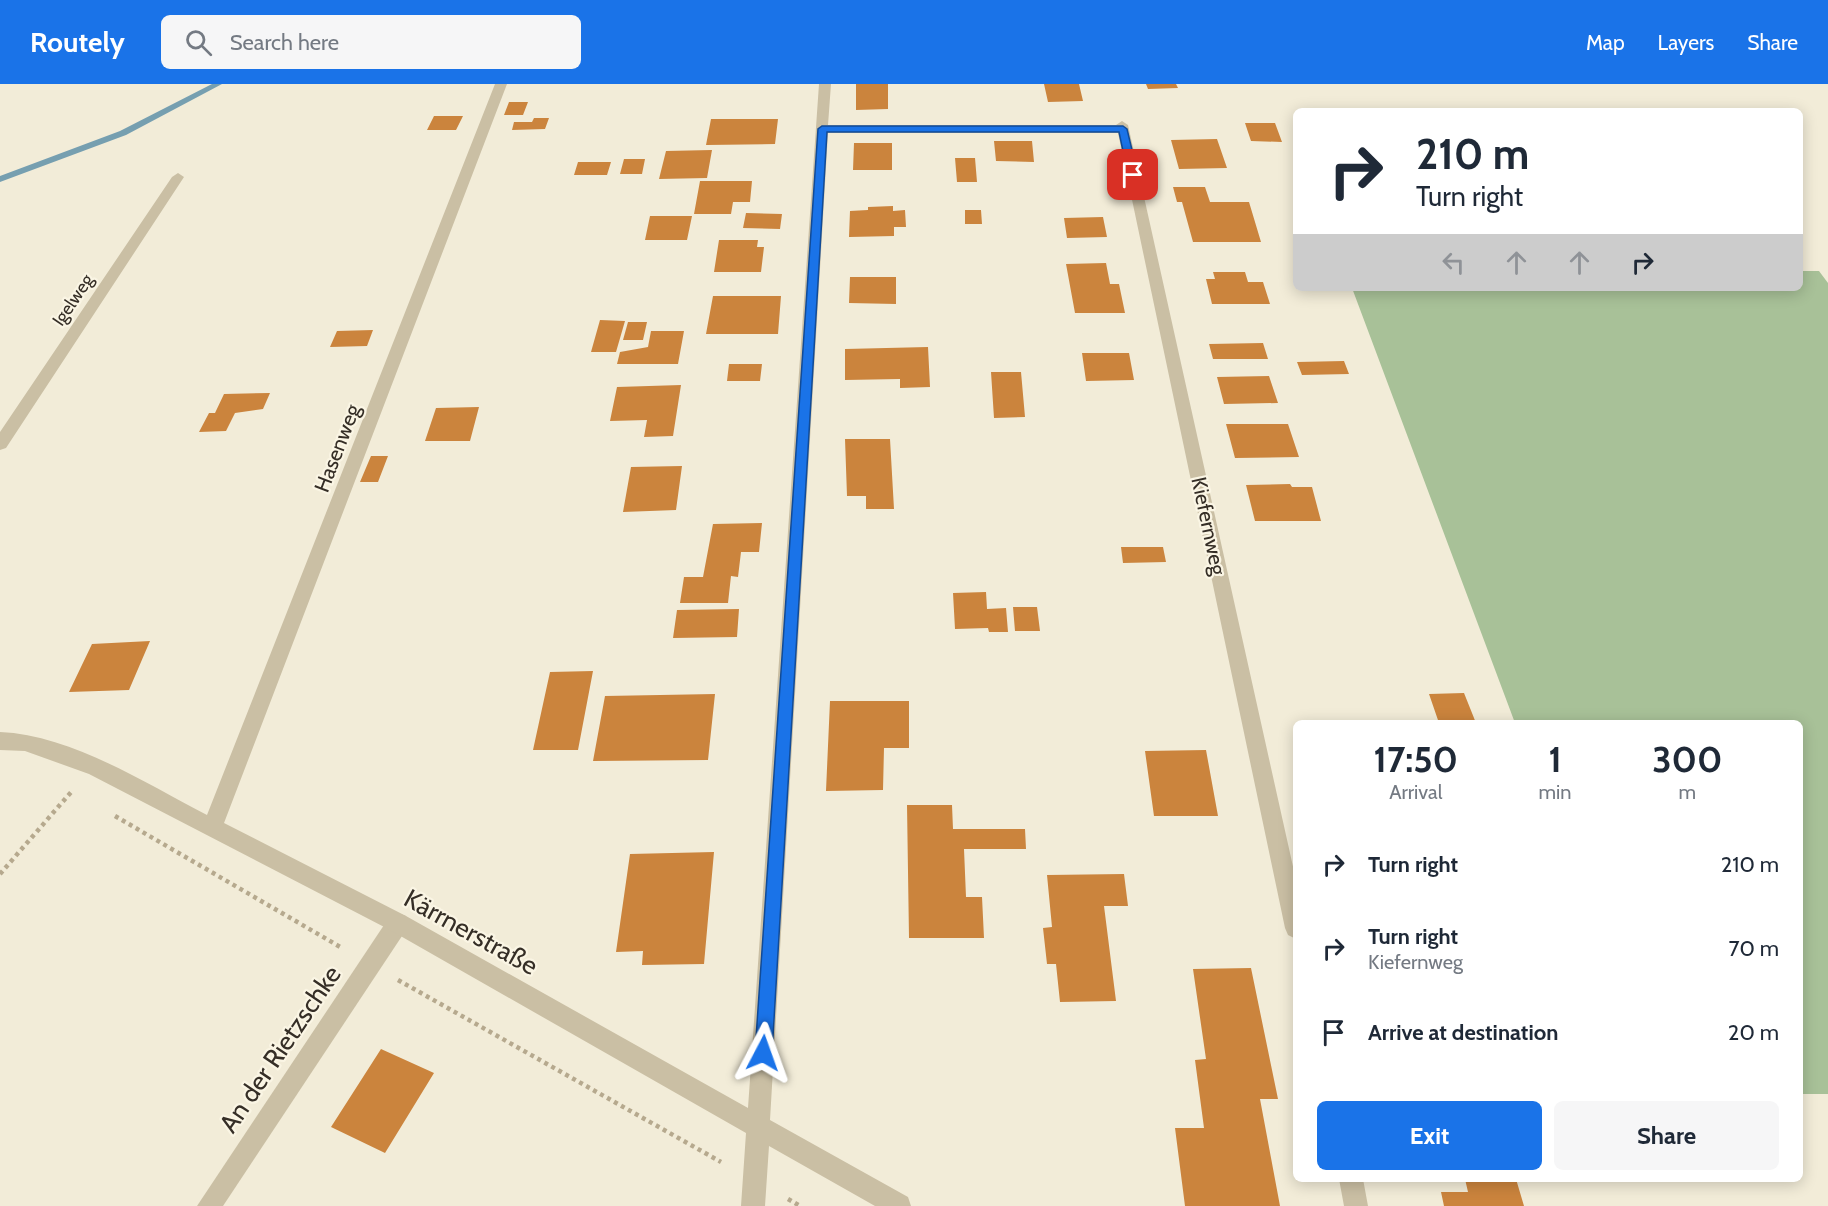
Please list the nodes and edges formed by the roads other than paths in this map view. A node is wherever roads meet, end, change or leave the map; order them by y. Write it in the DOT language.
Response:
graph roads {
  1 [pos="501,84"];
  2 [pos="825,84"];
  3 [pos="822,129"];
  4 [pos="177,177"];
  5 [pos="0,444"];
  6 [pos="0,741"];
  7 [pos="212,828"];
  8 [pos="1293,914"];
  9 [pos="398,924"];
  10 [pos="759,1124"];
  11 [pos="1351,1182"];
  12 [pos="209,1206"];
  13 [pos="753,1206"];
  14 [pos="899,1206"];
  15 [pos="1356,1206"];
  1 -- 7 [label="street, Hasenweg"];
  2 -- 3 [label="street"];
  3 -- 8 [label="street, Kiefernweg"];
  3 -- 10 [label="street"];
  4 -- 5 [label="street, Igelweg"];
  6 -- 7 [label="street, Kärrnerstraße"];
  7 -- 9 [label="street, Kärrnerstraße"];
  9 -- 10 [label="street, Kärrnerstraße"];
  9 -- 12 [label="street, An der Rietzschke"];
  10 -- 13 [label="street"];
  10 -- 14 [label="street, Kärrnerstraße"];
  11 -- 15 [label="street"];
}
